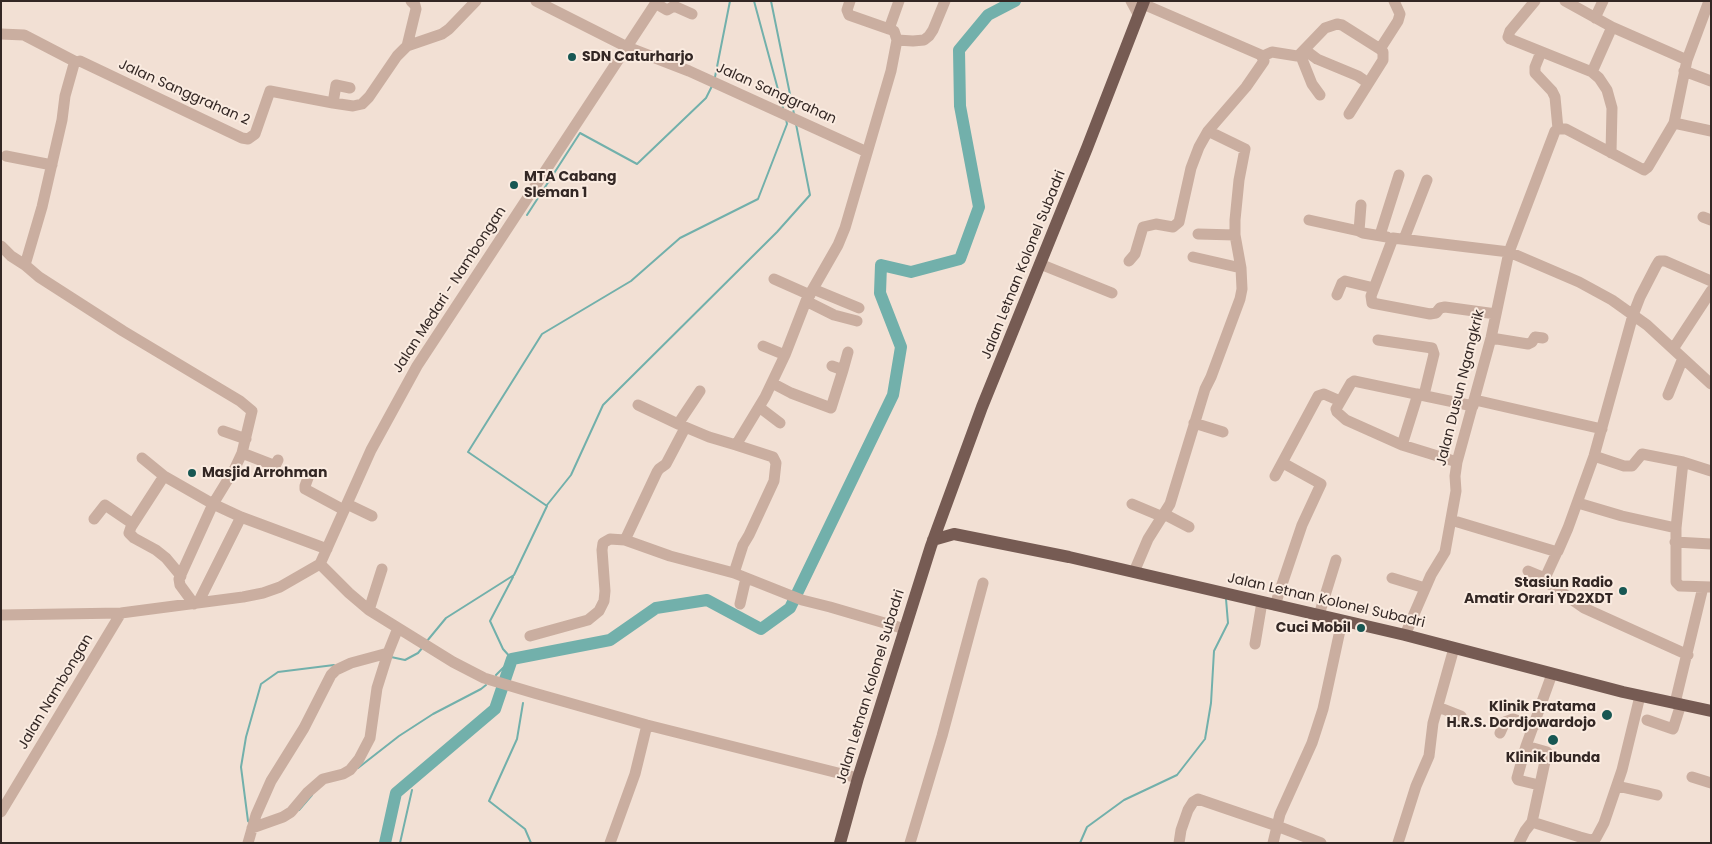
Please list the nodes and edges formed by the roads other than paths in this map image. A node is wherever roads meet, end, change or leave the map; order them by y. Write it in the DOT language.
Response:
graph roads {
  1 [pos="411,1"];
  2 [pos="476,1"];
  3 [pos="536,1"];
  4 [pos="850,1"];
  5 [pos="899,1"];
  6 [pos="945,1"];
  7 [pos="1394,1"];
  8 [pos="1535,1"];
  9 [pos="1565,1"];
  10 [pos="1603,1"];
  11 [pos="1696,1"];
  12 [pos="1708,1"];
  13 [pos="656,2"];
  14 [pos="1139,5"];
  15 [pos="692,14"];
  16 [pos="1595,18"];
  17 [pos="1612,27"];
  18 [pos="889,29"];
  19 [pos="1699,29"];
  20 [pos="1711,33"];
  21 [pos="1,34"];
  22 [pos="897,40"];
  23 [pos="407,46"];
  24 [pos="627,47"];
  25 [pos="1380,49"];
  26 [pos="1302,52"];
  27 [pos="1541,52"];
  28 [pos="1263,56"];
  29 [pos="1687,60"];
  30 [pos="76,62"];
  31 [pos="1684,71"];
  32 [pos="1592,72"];
  33 [pos="1711,81"];
  34 [pos="1368,83"];
  35 [pos="350,88"];
  36 [pos="1320,95"];
  37 [pos="332,104"];
  38 [pos="1349,114"];
  39 [pos="1674,123"];
  40 [pos="1558,129"];
  41 [pos="1711,131"];
  42 [pos="1208,132"];
  43 [pos="867,152"];
  44 [pos="1611,153"];
  45 [pos="6,156"];
  46 [pos="52,166"];
  47 [pos="1399,174"];
  48 [pos="1427,180"];
  49 [pos="1361,206"];
  50 [pos="1321,217"];
  51 [pos="1309,220"];
  52 [pos="1359,229"];
  53 [pos="1198,234"];
  54 [pos="1235,235"];
  55 [pos="1380,236"];
  56 [pos="1399,238"];
  57 [pos="1,246"];
  58 [pos="1508,256"];
  59 [pos="1193,257"];
  60 [pos="1129,261"];
  61 [pos="1040,264"];
  62 [pos="25,265"];
  63 [pos="1241,268"];
  64 [pos="774,279"];
  65 [pos="1711,281"];
  66 [pos="1374,288"];
  67 [pos="1711,291"];
  68 [pos="1112,293"];
  69 [pos="810,295"];
  70 [pos="1337,295"];
  71 [pos="859,308"];
  72 [pos="1496,314"];
  73 [pos="1633,316"];
  74 [pos="857,320"];
  75 [pos="1491,338"];
  76 [pos="1544,338"];
  77 [pos="1378,340"];
  78 [pos="763,346"];
  79 [pos="1673,348"];
  80 [pos="848,352"];
  81 [pos="785,355"];
  82 [pos="1684,358"];
  83 [pos="772,383"];
  84 [pos="1711,384"];
  85 [pos="700,391"];
  86 [pos="1421,395"];
  87 [pos="1668,395"];
  88 [pos="1340,401"];
  89 [pos="1474,403"];
  90 [pos="638,405"];
  91 [pos="759,407"];
  92 [pos="780,423"];
  93 [pos="1194,423"];
  94 [pos="682,426"];
  95 [pos="1602,429"];
  96 [pos="223,431"];
  97 [pos="1223,432"];
  98 [pos="246,439"];
  99 [pos="1402,445"];
  100 [pos="736,446"];
  101 [pos="242,453"];
  102 [pos="1594,456"];
  103 [pos="142,458"];
  104 [pos="278,460"];
  105 [pos="1283,462"];
  106 [pos="1456,462"];
  107 [pos="1683,462"];
  108 [pos="1711,471"];
  109 [pos="309,475"];
  110 [pos="164,476"];
  111 [pos="1276,476"];
  112 [pos="1578,503"];
  113 [pos="213,504"];
  114 [pos="1132,504"];
  115 [pos="346,507"];
  116 [pos="1163,515"];
  117 [pos="372,516"];
  118 [pos="241,518"];
  119 [pos="94,519"];
  120 [pos="1451,520"];
  121 [pos="133,524"];
  122 [pos="939,525"];
  123 [pos="1189,527"];
  124 [pos="1676,528"];
  125 [pos="954,534"];
  126 [pos="625,540"];
  127 [pos="933,540"];
  128 [pos="1675,542"];
  129 [pos="1711,544"];
  130 [pos="327,549"];
  131 [pos="1557,552"];
  132 [pos="1336,560"];
  133 [pos="320,564"];
  134 [pos="382,569"];
  135 [pos="1528,571"];
  136 [pos="1134,572"];
  137 [pos="734,573"];
  138 [pos="181,576"];
  139 [pos="746,578"];
  140 [pos="1392,578"];
  141 [pos="1545,578"];
  142 [pos="983,583"];
  143 [pos="1707,587"];
  144 [pos="1426,588"];
  145 [pos="1262,602"];
  146 [pos="196,603"];
  147 [pos="740,604"];
  148 [pos="1275,605"];
  149 [pos="369,610"];
  150 [pos="121,613"];
  151 [pos="1,615"];
  152 [pos="1319,615"];
  153 [pos="1342,620"];
  154 [pos="398,628"];
  155 [pos="905,628"];
  156 [pos="1405,635"];
  157 [pos="530,636"];
  158 [pos="1255,644"];
  159 [pos="1454,648"];
  160 [pos="388,653"];
  161 [pos="1688,655"];
  162 [pos="1552,674"];
  163 [pos="1640,696"];
  164 [pos="1678,703"];
  165 [pos="1438,707"];
  166 [pos="1711,710"];
  167 [pos="1461,716"];
  168 [pos="1647,720"];
  169 [pos="648,725"];
  170 [pos="1534,726"];
  171 [pos="1500,733"];
  172 [pos="1526,746"];
  173 [pos="1692,777"];
  174 [pos="858,778"];
  175 [pos="1711,783"];
  176 [pos="1539,785"];
  177 [pos="1617,786"];
  178 [pos="1657,795"];
  179 [pos="1,812"];
  180 [pos="1532,822"];
  181 [pos="1277,826"];
  182 [pos="252,828"];
  183 [pos="1596,840"];
  184 [pos="248,843"];
  185 [pos="610,843"];
  186 [pos="840,843"];
  187 [pos="910,843"];
  188 [pos="1179,843"];
  189 [pos="1273,843"];
  190 [pos="1320,843"];
  191 [pos="1398,843"];
  192 [pos="1519,843"];
  1 -- 23 [label="street"];
  2 -- 23 [label="street"];
  3 -- 24 [label="street, Jalan Sanggrahan"];
  4 -- 18 [label="street"];
  5 -- 18 [label="street"];
  6 -- 22 [label="street"];
  7 -- 25 [label="street"];
  8 -- 27 [label="street"];
  9 -- 16 [label="street"];
  10 -- 16 [label="street"];
  11 -- 12 [label="street"];
  12 -- 19 [label="street"];
  13 -- 15 [label="street"];
  13 -- 24 [label="street, Jalan Medari - Nambongan"];
  14 -- 28 [label="street"];
  14 -- 61 [label="main road, Jalan Letnan Kolonel Subadri"];
  16 -- 17 [label="street"];
  17 -- 29 [label="street"];
  17 -- 32 [label="street"];
  18 -- 22 [label="street"];
  19 -- 20 [label="street"];
  19 -- 29 [label="street"];
  21 -- 30 [label="street"];
  22 -- 43 [label="street"];
  23 -- 37 [label="street, Jalan Sanggrahan 2"];
  24 -- 43 [label="street, Jalan Sanggrahan"];
  24 -- 115 [label="street, Jalan Medari - Nambongan"];
  25 -- 26 [label="street"];
  25 -- 34 [label="street"];
  26 -- 28 [label="street"];
  26 -- 34 [label="street"];
  26 -- 36 [label="street"];
  27 -- 32 [label="street"];
  27 -- 40 [label="street"];
  28 -- 42 [label="street"];
  29 -- 31 [label="street"];
  30 -- 37 [label="street, Jalan Sanggrahan 2"];
  30 -- 46 [label="street"];
  31 -- 33 [label="street"];
  31 -- 39 [label="street"];
  32 -- 44 [label="street"];
  34 -- 38 [label="street"];
  35 -- 37 [label="street"];
  39 -- 41 [label="street"];
  39 -- 44 [label="street"];
  40 -- 44 [label="street"];
  40 -- 58 [label="street, Jalan Dusun Ngangkrik"];
  42 -- 54 [label="street"];
  42 -- 60 [label="street"];
  43 -- 69 [label="street"];
  45 -- 46 [label="street"];
  46 -- 62 [label="street"];
  47 -- 55 [label="street"];
  48 -- 56 [label="street"];
  49 -- 52 [label="street"];
  50 -- 52 [label="street"];
  51 -- 52 [label="street"];
  52 -- 55 [label="street"];
  53 -- 54 [label="street"];
  54 -- 63 [label="street"];
  55 -- 56 [label="street"];
  56 -- 58 [label="street"];
  56 -- 66 [label="street"];
  57 -- 62 [label="street"];
  58 -- 72 [label="street, Jalan Dusun Ngangkrik"];
  58 -- 73 [label="street"];
  59 -- 63 [label="street"];
  61 -- 68 [label="street"];
  61 -- 122 [label="main road, Jalan Letnan Kolonel Subadri"];
  62 -- 98 [label="street"];
  63 -- 93 [label="street"];
  64 -- 69 [label="street"];
  65 -- 73 [label="street"];
  66 -- 70 [label="street"];
  66 -- 72 [label="street"];
  67 -- 79 [label="street"];
  69 -- 71 [label="street"];
  69 -- 74 [label="street"];
  69 -- 81 [label="street"];
  72 -- 75 [label="street, Jalan Dusun Ngangkrik"];
  73 -- 79 [label="street"];
  73 -- 95 [label="street"];
  75 -- 76 [label="street"];
  75 -- 89 [label="street, Jalan Dusun Ngangkrik"];
  77 -- 86 [label="street"];
  78 -- 81 [label="street"];
  79 -- 82 [label="street"];
  80 -- 83 [label="street"];
  81 -- 83 [label="street"];
  82 -- 84 [label="street"];
  82 -- 87 [label="street"];
  83 -- 91 [label="street"];
  85 -- 94 [label="street"];
  86 -- 88 [label="street"];
  86 -- 89 [label="street"];
  86 -- 99 [label="street"];
  88 -- 99 [label="street"];
  88 -- 105 [label="street"];
  89 -- 95 [label="street"];
  89 -- 106 [label="street, Jalan Dusun Ngangkrik"];
  90 -- 94 [label="street"];
  91 -- 92 [label="street"];
  91 -- 100 [label="street"];
  93 -- 97 [label="street"];
  93 -- 116 [label="street"];
  94 -- 100 [label="street"];
  94 -- 126 [label="street"];
  95 -- 102 [label="street"];
  96 -- 98 [label="street"];
  98 -- 101 [label="street"];
  99 -- 106 [label="street"];
  100 -- 137 [label="street"];
  101 -- 104 [label="street"];
  101 -- 113 [label="street"];
  102 -- 107 [label="street"];
  102 -- 112 [label="street"];
  103 -- 110 [label="street"];
  105 -- 111 [label="street"];
  105 -- 148 [label="street"];
  106 -- 120 [label="street, Jalan Dusun Ngangkrik"];
  107 -- 108 [label="street"];
  107 -- 124 [label="street"];
  109 -- 115 [label="street"];
  110 -- 113 [label="street"];
  110 -- 121 [label="street"];
  112 -- 124 [label="street"];
  112 -- 131 [label="street"];
  113 -- 118 [label="street"];
  113 -- 138 [label="street"];
  114 -- 116 [label="street"];
  115 -- 117 [label="street"];
  115 -- 130 [label="street, Jalan Medari - Nambongan"];
  116 -- 123 [label="street"];
  116 -- 136 [label="street"];
  118 -- 130 [label="street"];
  118 -- 146 [label="street"];
  119 -- 121 [label="street"];
  120 -- 131 [label="street"];
  120 -- 144 [label="street, Jalan Dusun Ngangkrik"];
  121 -- 138 [label="street"];
  122 -- 125 [label="main road"];
  122 -- 127 [label="main road, Jalan Letnan Kolonel Subadri"];
  124 -- 128 [label="street"];
  125 -- 127 [label="main road, Jalan Letnan Kolonel Subadri"];
  125 -- 136 [label="main road, Jalan Letnan Kolonel Subadri"];
  126 -- 137 [label="street"];
  126 -- 157 [label="street"];
  127 -- 155 [label="main road, Jalan Letnan Kolonel Subadri"];
  128 -- 129 [label="street"];
  128 -- 143 [label="street"];
  130 -- 133 [label="street, Jalan Medari - Nambongan"];
  131 -- 141 [label="street"];
  132 -- 152 [label="street"];
  133 -- 146 [label="street, Jalan Nambongan"];
  133 -- 149 [label="street"];
  134 -- 149 [label="street"];
  135 -- 141 [label="street"];
  136 -- 145 [label="main road, Jalan Letnan Kolonel Subadri"];
  137 -- 139 [label="street"];
  138 -- 146 [label="street"];
  139 -- 147 [label="street"];
  139 -- 155 [label="street"];
  140 -- 144 [label="street"];
  141 -- 161 [label="street"];
  142 -- 187 [label="street"];
  143 -- 161 [label="street"];
  144 -- 156 [label="street, Jalan Dusun Ngangkrik"];
  145 -- 148 [label="main road, Jalan Letnan Kolonel Subadri"];
  145 -- 158 [label="street"];
  146 -- 150 [label="street, Jalan Nambongan"];
  148 -- 152 [label="main road, Jalan Letnan Kolonel Subadri"];
  149 -- 154 [label="street"];
  150 -- 151 [label="street, Jalan Nambongan"];
  150 -- 179 [label="street, Jalan Nambongan"];
  152 -- 153 [label="main road, Jalan Letnan Kolonel Subadri"];
  153 -- 156 [label="main road, Jalan Letnan Kolonel Subadri"];
  153 -- 181 [label="street"];
  154 -- 160 [label="street"];
  154 -- 169 [label="street"];
  155 -- 174 [label="main road, Jalan Letnan Kolonel Subadri"];
  156 -- 159 [label="main road, Jalan Letnan Kolonel Subadri"];
  159 -- 162 [label="main road, Jalan Letnan Kolonel Subadri"];
  159 -- 165 [label="street"];
  160 -- 182 [label="street"];
  160 -- 182 [label="street"];
  161 -- 164 [label="street"];
  162 -- 163 [label="main road, Jalan Letnan Kolonel Subadri"];
  162 -- 170 [label="street"];
  163 -- 164 [label="main road, Jalan Letnan Kolonel Subadri"];
  163 -- 177 [label="street"];
  164 -- 166 [label="main road, Jalan Letnan Kolonel Subadri"];
  164 -- 168 [label="street"];
  165 -- 167 [label="street"];
  165 -- 191 [label="street"];
  169 -- 174 [label="street"];
  169 -- 185 [label="street"];
  170 -- 171 [label="street"];
  170 -- 172 [label="street"];
  172 -- 176 [label="street"];
  172 -- 176 [label="street"];
  173 -- 175 [label="street"];
  174 -- 186 [label="main road, Jalan Letnan Kolonel Subadri"];
  176 -- 180 [label="street"];
  177 -- 178 [label="street"];
  177 -- 183 [label="street"];
  180 -- 183 [label="street"];
  180 -- 192 [label="street"];
  181 -- 188 [label="street"];
  181 -- 189 [label="street"];
  181 -- 190 [label="street"];
  182 -- 184 [label="street"];
}
